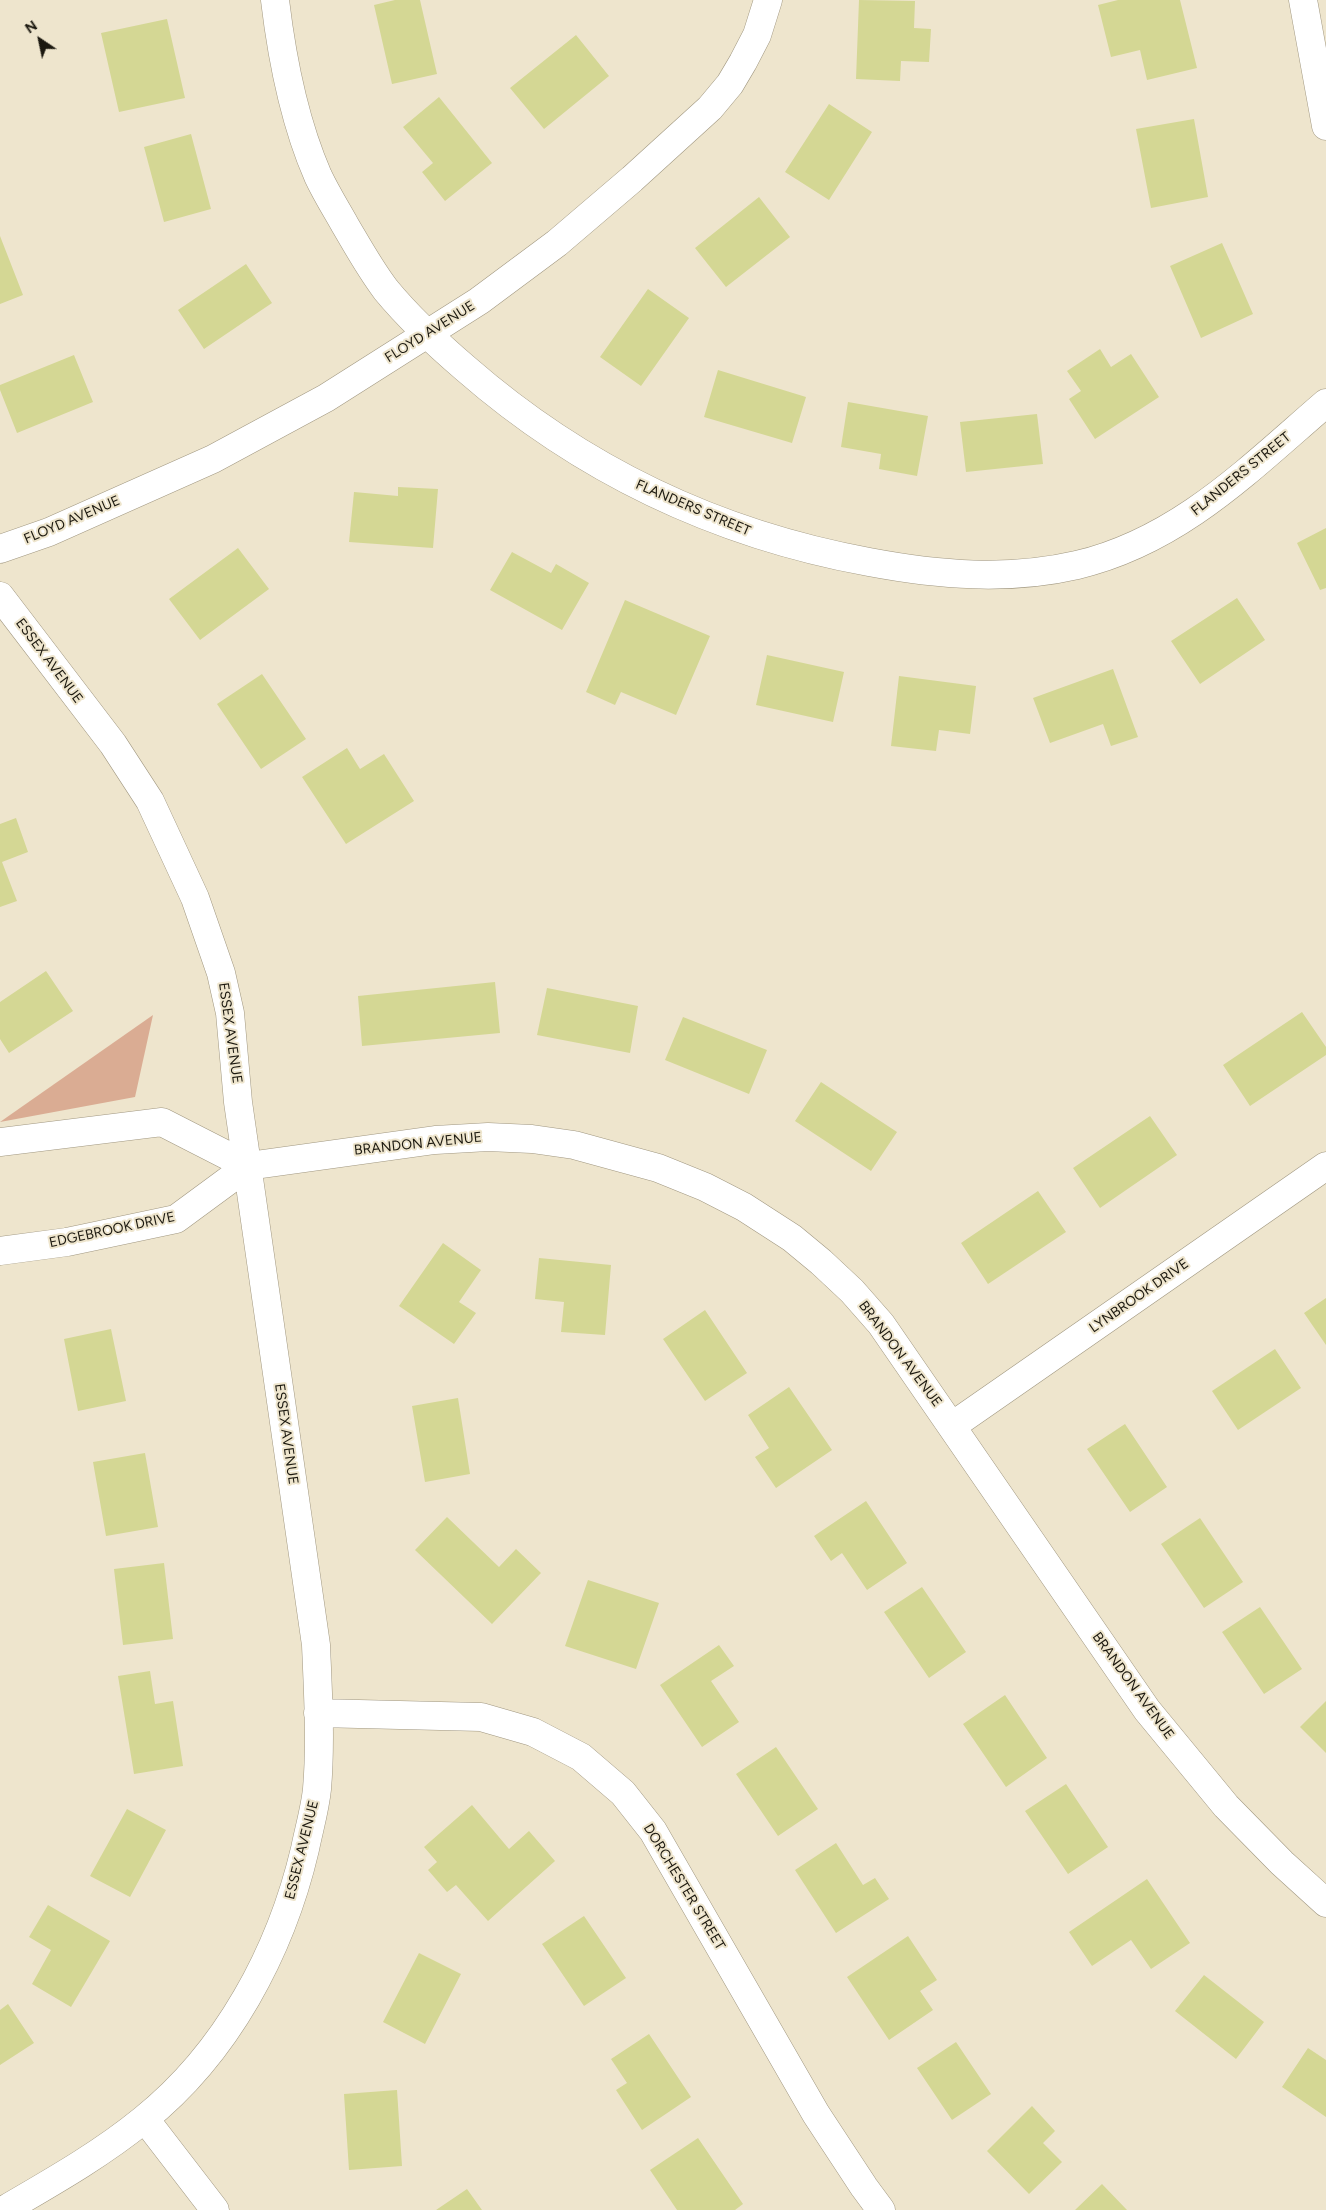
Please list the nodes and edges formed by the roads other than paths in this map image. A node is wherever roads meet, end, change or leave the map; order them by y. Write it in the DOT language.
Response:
graph roads {
  1 [pos="275,0"];
  2 [pos="768,0"];
  3 [pos="1303,0"];
  4 [pos="1326,126"];
  5 [pos="426,335"];
  6 [pos="1326,403"];
  7 [pos="0,549"];
  8 [pos="0,596"];
  9 [pos="0,1142"];
  10 [pos="248,1166"];
  11 [pos="1326,1166"];
  12 [pos="0,1251"];
  13 [pos="952,1426"];
  14 [pos="318,1713"];
  15 [pos="1326,1902"];
  16 [pos="145,2119"];
  17 [pos="4,2210"];
  18 [pos="215,2210"];
  19 [pos="881,2210"];
  1 -- 5 [label="street, FLANDERS STREET"];
  2 -- 5 [label="street, FLOYD AVENUE"];
  3 -- 4 [label="street"];
  5 -- 6 [label="street, FLANDERS STREET"];
  5 -- 7 [label="street, FLOYD AVENUE"];
  8 -- 10 [label="street, ESSEX AVENUE"];
  9 -- 10 [label="street"];
  10 -- 12 [label="street, EDGEBROOK DRIVE"];
  10 -- 13 [label="street, BRANDON AVENUE"];
  10 -- 14 [label="street, ESSEX AVENUE"];
  11 -- 13 [label="street, LYNBROOK DRIVE"];
  13 -- 15 [label="street, BRANDON AVENUE"];
  14 -- 16 [label="street, ESSEX AVENUE"];
  14 -- 19 [label="street, DORCHESTER STREET"];
  16 -- 17 [label="street, ESSEX AVENUE"];
  16 -- 18 [label="street"];
}
